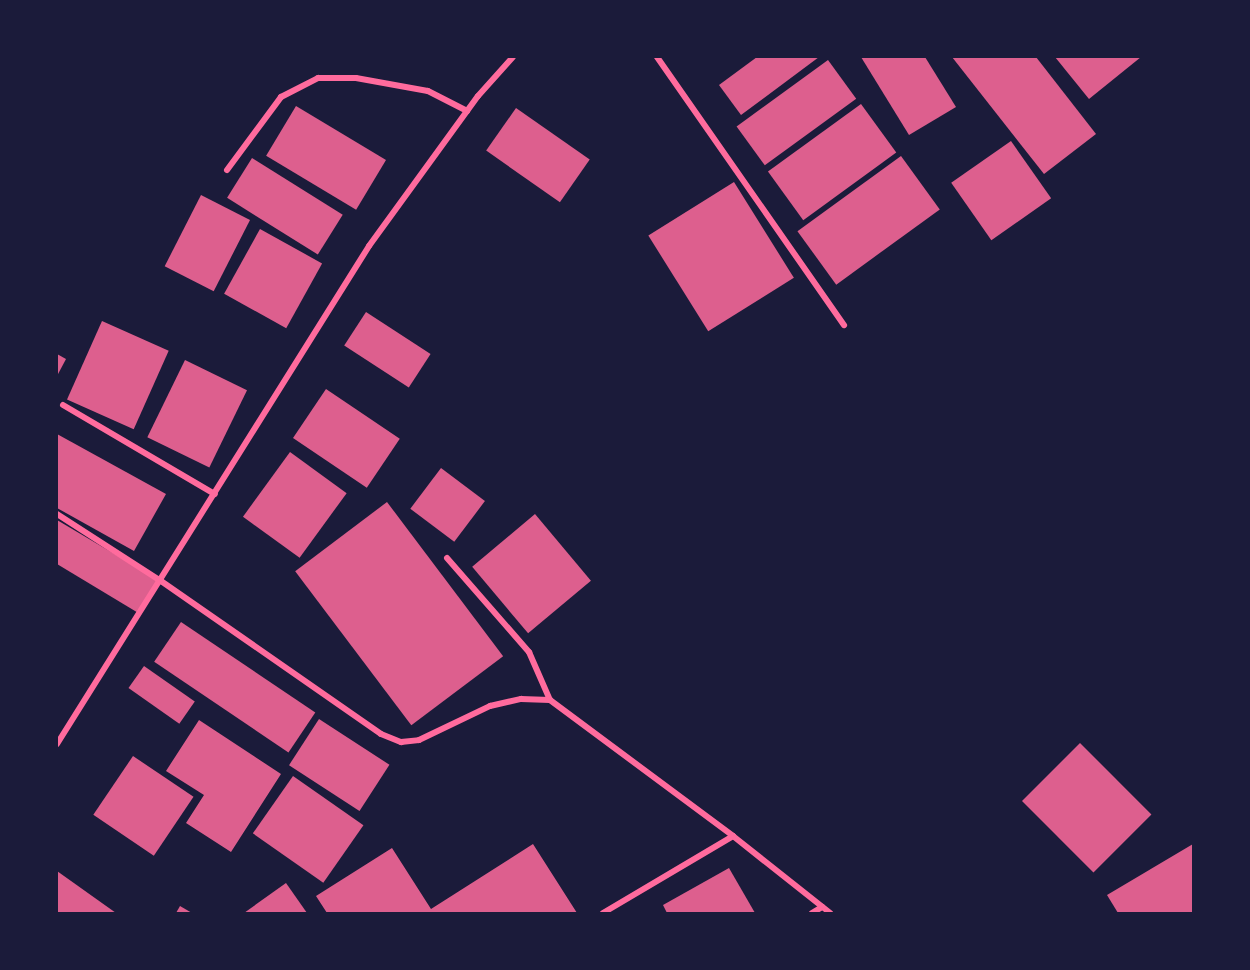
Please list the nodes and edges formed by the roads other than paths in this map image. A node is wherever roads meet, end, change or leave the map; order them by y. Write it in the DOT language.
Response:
graph roads {
  1 [pos="513,57"];
  2 [pos="657,57"];
  3 [pos="467,111"];
  4 [pos="227,170"];
  5 [pos="844,325"];
  6 [pos="63,405"];
  7 [pos="215,494"];
  8 [pos="57,514"];
  9 [pos="447,558"];
  10 [pos="161,581"];
  11 [pos="550,700"];
  12 [pos="57,744"];
  13 [pos="733,836"];
  14 [pos="822,906"];
  15 [pos="603,913"];
  16 [pos="812,913"];
  17 [pos="830,913"];
  1 -- 3 [label="street"];
  2 -- 5 [label="street"];
  3 -- 4 [label="street"];
  3 -- 7 [label="street"];
  6 -- 7 [label="street"];
  7 -- 10 [label="street"];
  8 -- 10 [label="street"];
  9 -- 11 [label="street"];
  10 -- 11 [label="street"];
  10 -- 12 [label="street"];
  11 -- 13 [label="street"];
  13 -- 14 [label="street"];
  13 -- 15 [label="street"];
  14 -- 16 [label="street"];
  14 -- 17 [label="street"];
}
